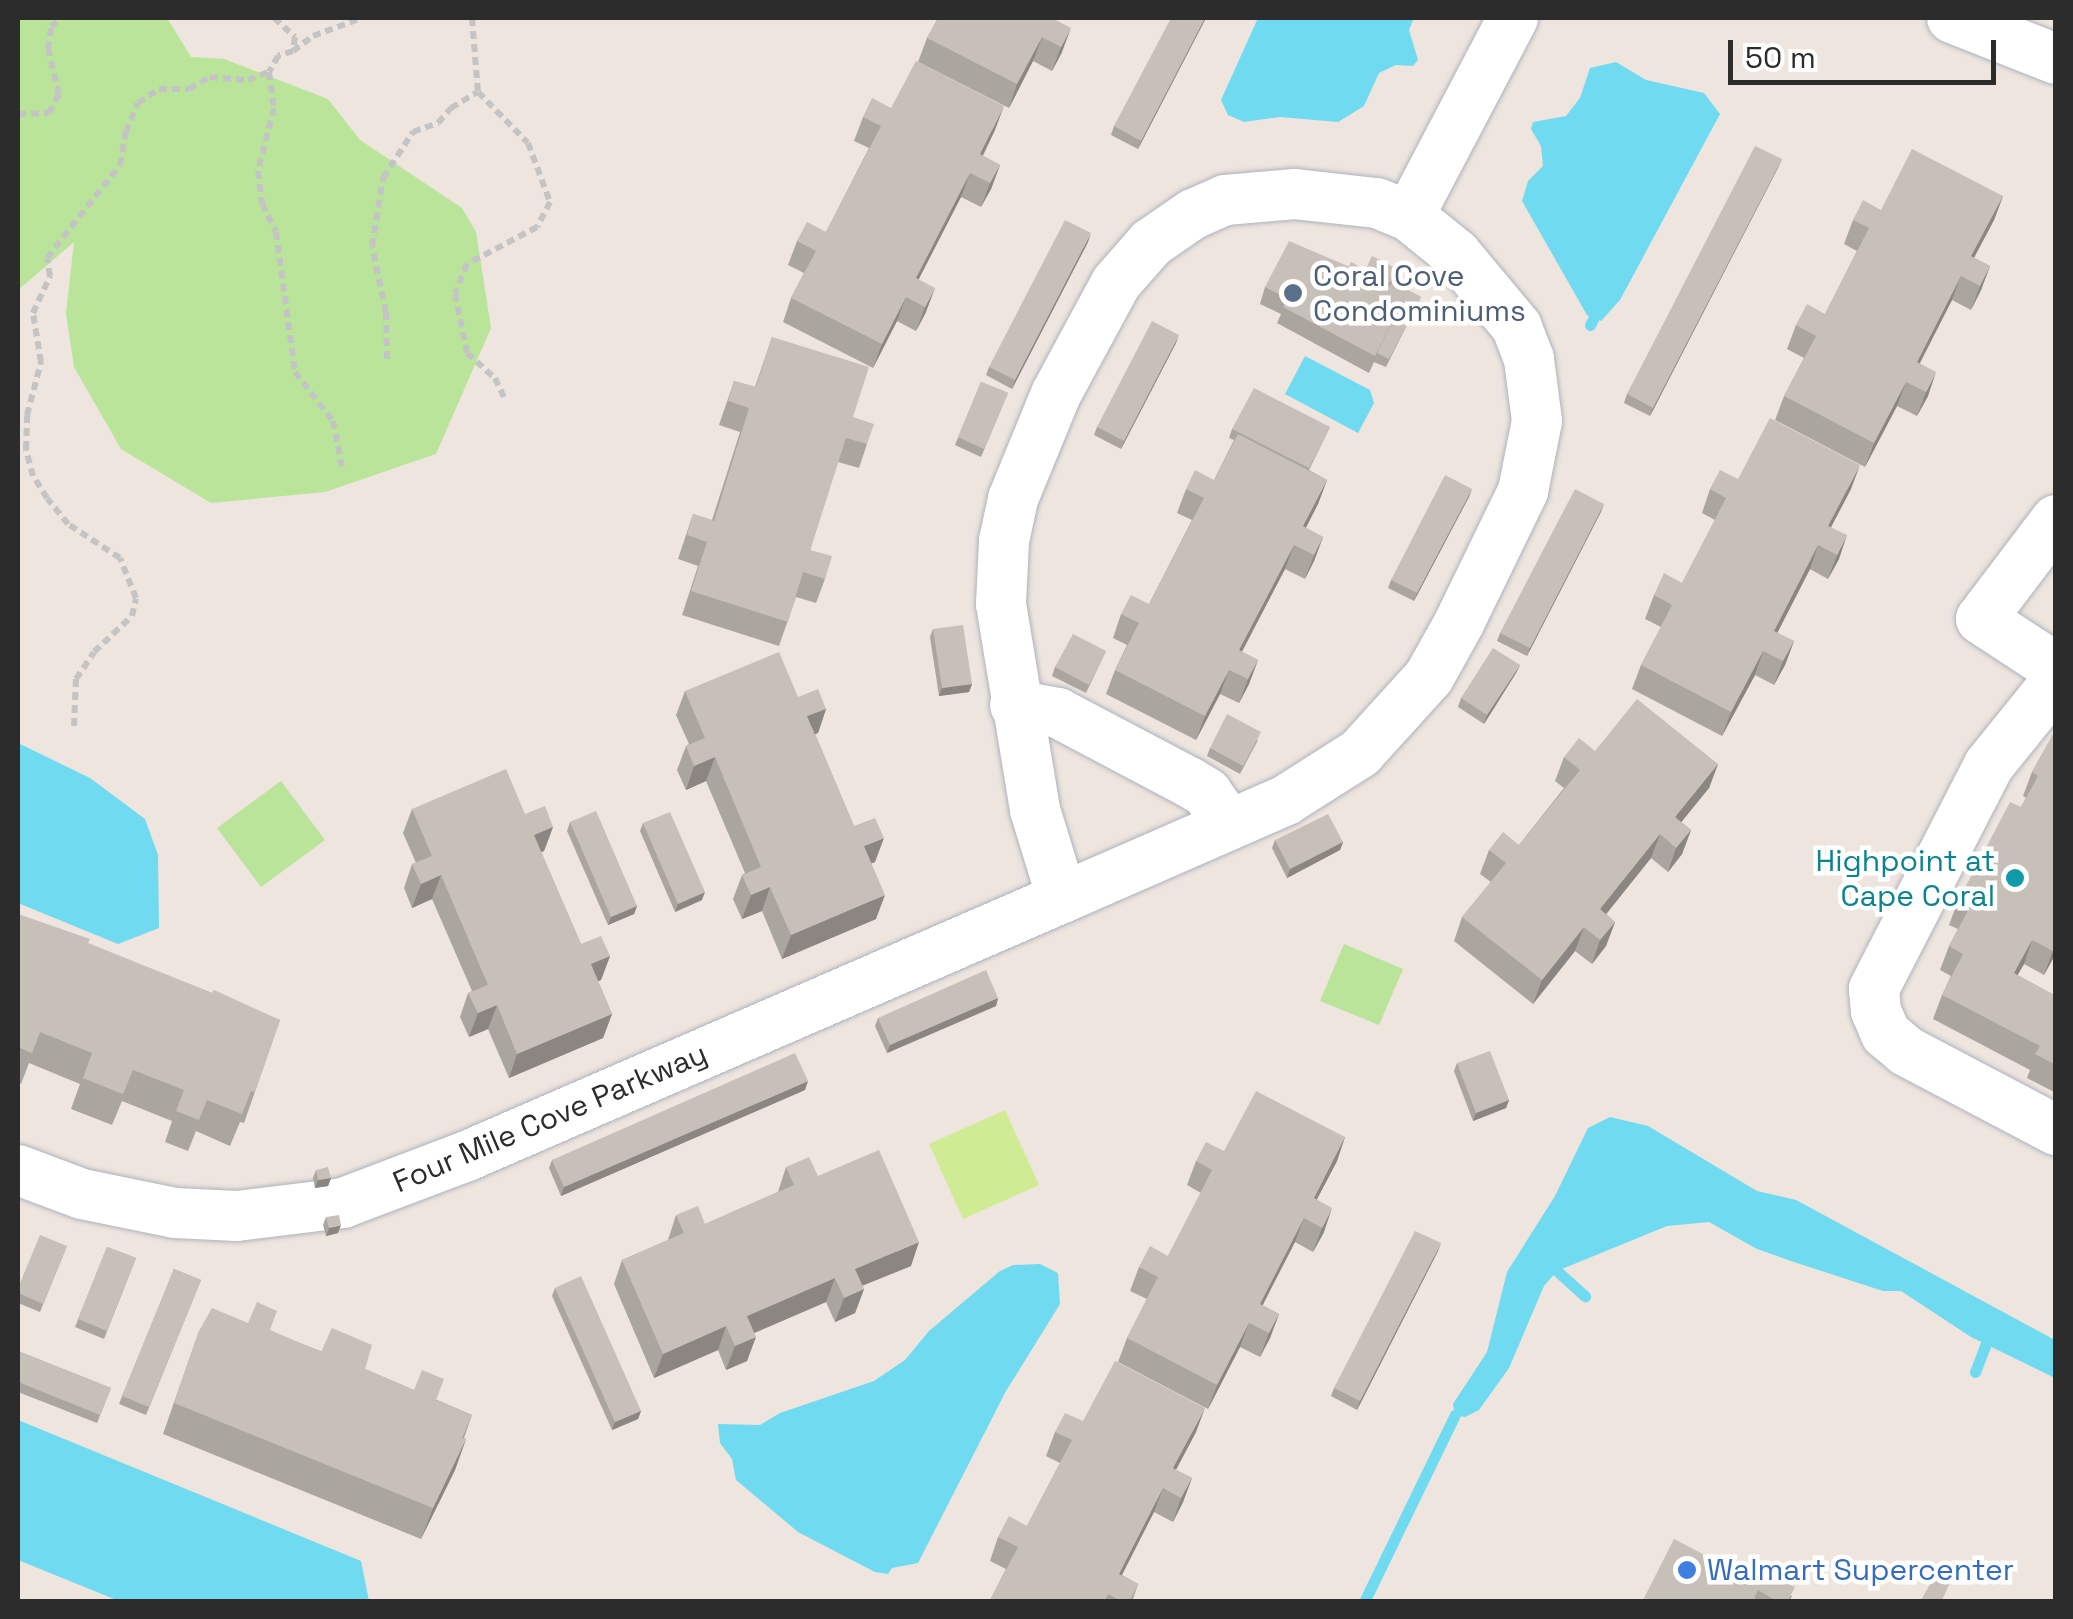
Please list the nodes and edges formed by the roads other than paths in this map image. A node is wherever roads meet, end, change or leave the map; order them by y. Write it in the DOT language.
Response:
graph roads {
  1 [pos="1513,18"];
  2 [pos="1977,22"];
  3 [pos="2056,59"];
  4 [pos="1409,216"];
  5 [pos="2056,520"];
  6 [pos="2056,668"];
  7 [pos="2056,682"];
  8 [pos="1016,705"];
  9 [pos="1229,824"];
  10 [pos="1062,898"];
  11 [pos="2056,1130"];
  12 [pos="18,1170"];
  1 -- 4 [label="street"];
  2 -- 3 [label="street"];
  4 -- 8 [label="street, Four Mile Cove Parkway"];
  4 -- 9 [label="street, Four Mile Cove Parkway"];
  5 -- 6 [label="street"];
  7 -- 11 [label="street"];
  8 -- 9 [label="street"];
  8 -- 10 [label="street, Four Mile Cove Parkway"];
  9 -- 10 [label="street, Four Mile Cove Parkway"];
  10 -- 12 [label="street, Four Mile Cove Parkway"];
}
